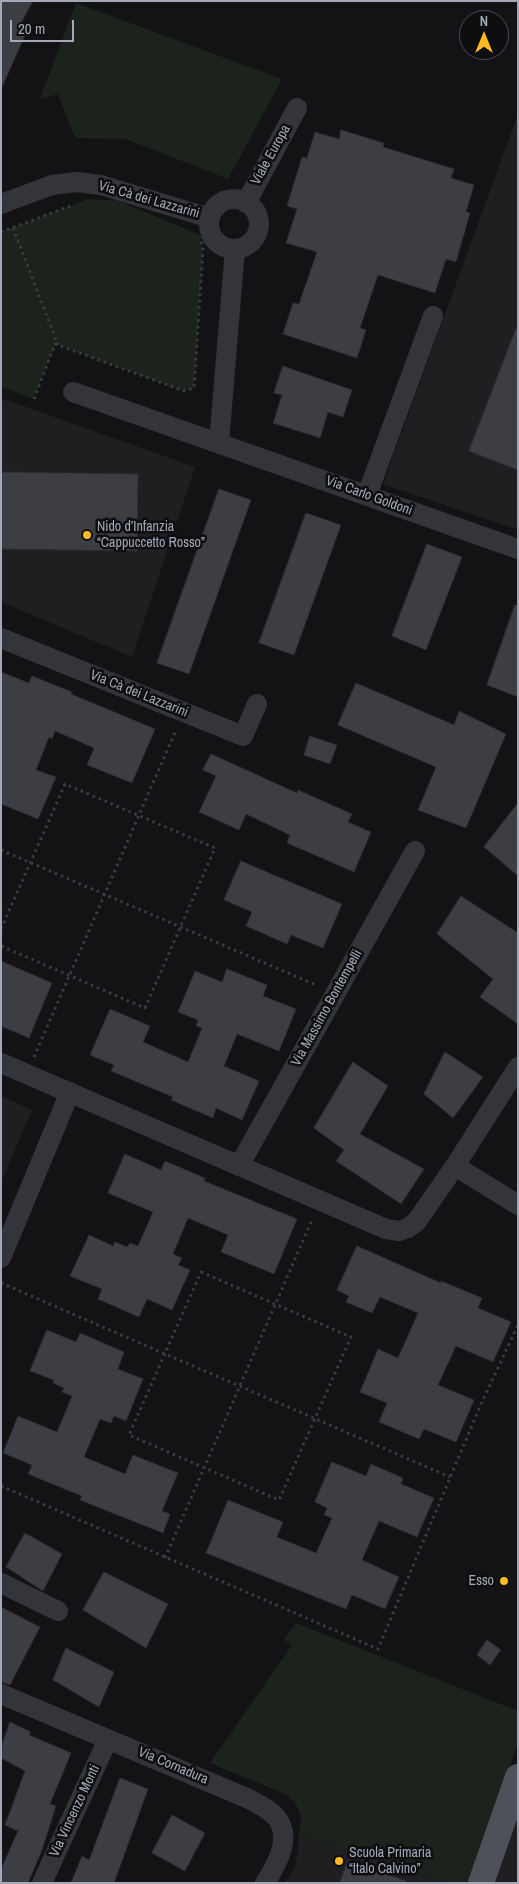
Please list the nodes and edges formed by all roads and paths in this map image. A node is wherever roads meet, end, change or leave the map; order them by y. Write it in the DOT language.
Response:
graph roads {
  1 [pos="297,108"];
  2 [pos="80,202"];
  3 [pos="246,203"];
  4 [pos="1,204"];
  5 [pos="210,218"];
  6 [pos="13,228"];
  7 [pos="1,232"];
  8 [pos="200,236"];
  9 [pos="235,249"];
  10 [pos="433,316"];
  11 [pos="58,345"];
  12 [pos="72,392"];
  13 [pos="34,399"];
  14 [pos="220,442"];
  15 [pos="367,495"];
  16 [pos="518,549"];
  17 [pos="1,638"];
  18 [pos="256,704"];
  19 [pos="184,712"];
  20 [pos="139,816"];
  21 [pos="1,850"];
  22 [pos="415,851"];
  23 [pos="30,862"];
  24 [pos="105,895"];
  25 [pos="181,927"];
  26 [pos="1,929"];
  27 [pos="1,946"];
  28 [pos="70,976"];
  29 [pos="335,994"];
  30 [pos="1,1063"];
  31 [pos="518,1066"];
  32 [pos="27,1074"];
  33 [pos="70,1092"];
  34 [pos="239,1166"];
  35 [pos="455,1166"];
  36 [pos="320,1201"];
  37 [pos="518,1205"];
  38 [pos="1,1258"];
  39 [pos="1,1282"];
  40 [pos="276,1304"];
  41 [pos="518,1325"];
  42 [pos="165,1353"];
  43 [pos="240,1386"];
  44 [pos="315,1418"];
  45 [pos="204,1468"];
  46 [pos="450,1477"];
  47 [pos="1,1486"];
  48 [pos="165,1558"];
  49 [pos="1,1583"];
  50 [pos="58,1611"];
  51 [pos="1,1694"];
  52 [pos="108,1739"];
  53 [pos="518,1777"];
  54 [pos="42,1883"];
  55 [pos="265,1883"];
  56 [pos="481,1883"];
  1 -- 3 [label="street, Viale Europa"];
  2 -- 6 [label="path"];
  3 -- 5 [label="street"];
  3 -- 9 [label="street"];
  4 -- 5 [label="street, Via Cà dei Lazzarini"];
  5 -- 9 [label="street"];
  6 -- 7 [label="path"];
  6 -- 11 [label="path"];
  8 -- 11 [label="path"];
  9 -- 14 [label="street"];
  10 -- 15 [label="street"];
  11 -- 13 [label="path"];
  12 -- 14 [label="street, Via Carlo Goldoni"];
  14 -- 15 [label="street, Via Carlo Goldoni"];
  15 -- 16 [label="street, Via Carlo Goldoni"];
  17 -- 19 [label="street, Via Cà dei Lazzarini"];
  18 -- 19 [label="street, Via Cà dei Lazzarini"];
  19 -- 20 [label="path"];
  20 -- 23 [label="path"];
  20 -- 24 [label="path"];
  20 -- 25 [label="path"];
  21 -- 23 [label="path"];
  22 -- 29 [label="street, Via Massimo Bontempelli"];
  23 -- 24 [label="path"];
  23 -- 26 [label="path"];
  24 -- 25 [label="path"];
  24 -- 28 [label="path"];
  25 -- 28 [label="path"];
  25 -- 29 [label="path"];
  27 -- 28 [label="path"];
  28 -- 32 [label="path"];
  29 -- 34 [label="street, Via Massimo Bontempelli"];
  30 -- 32 [label="street"];
  31 -- 35 [label="street"];
  32 -- 33 [label="street"];
  33 -- 34 [label="street"];
  33 -- 38 [label="street"];
  34 -- 36 [label="street"];
  35 -- 36 [label="street"];
  35 -- 37 [label="street"];
  36 -- 40 [label="path"];
  39 -- 42 [label="path"];
  40 -- 42 [label="path"];
  40 -- 43 [label="path"];
  40 -- 44 [label="path"];
  41 -- 46 [label="path"];
  42 -- 43 [label="path"];
  42 -- 45 [label="path"];
  43 -- 44 [label="path"];
  43 -- 45 [label="path"];
  44 -- 45 [label="path"];
  44 -- 46 [label="path"];
  45 -- 48 [label="path"];
  46 -- 48 [label="path"];
  47 -- 48 [label="path"];
  49 -- 50 [label="street"];
  51 -- 52 [label="street, Via Cornadura"];
  52 -- 54 [label="street, Via Vincenzo Monti"];
  52 -- 55 [label="street, Via Cornadura"];
  53 -- 56 [label="main road"];
}
